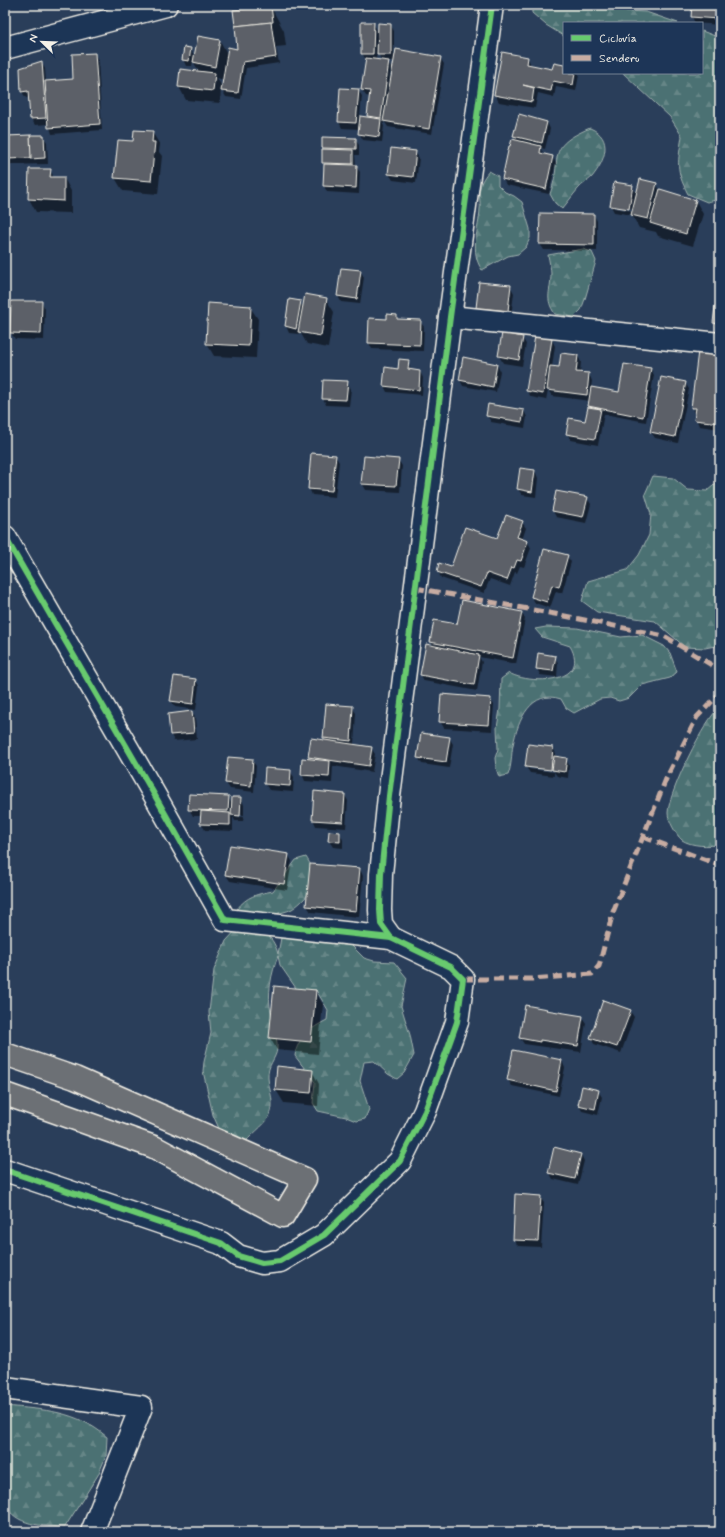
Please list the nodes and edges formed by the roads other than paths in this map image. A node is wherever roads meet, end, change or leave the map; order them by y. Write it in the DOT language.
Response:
graph roads {
  1 [pos="166,5"];
  2 [pos="492,5"];
  3 [pos="5,48"];
  4 [pos="450,317"];
  5 [pos="720,344"];
  6 [pos="5,537"];
  7 [pos="391,938"];
  8 [pos="5,1054"];
  9 [pos="5,1094"];
  10 [pos="5,1170"];
  11 [pos="5,1388"];
  12 [pos="92,1532"];
  1 -- 3 [label="street"];
  2 -- 4 [label="street"];
  4 -- 5 [label="street"];
  4 -- 7 [label="street"];
  6 -- 7 [label="street"];
  7 -- 10 [label="street"];
  8 -- 9 [label="highway"];
  11 -- 12 [label="street"];
}
